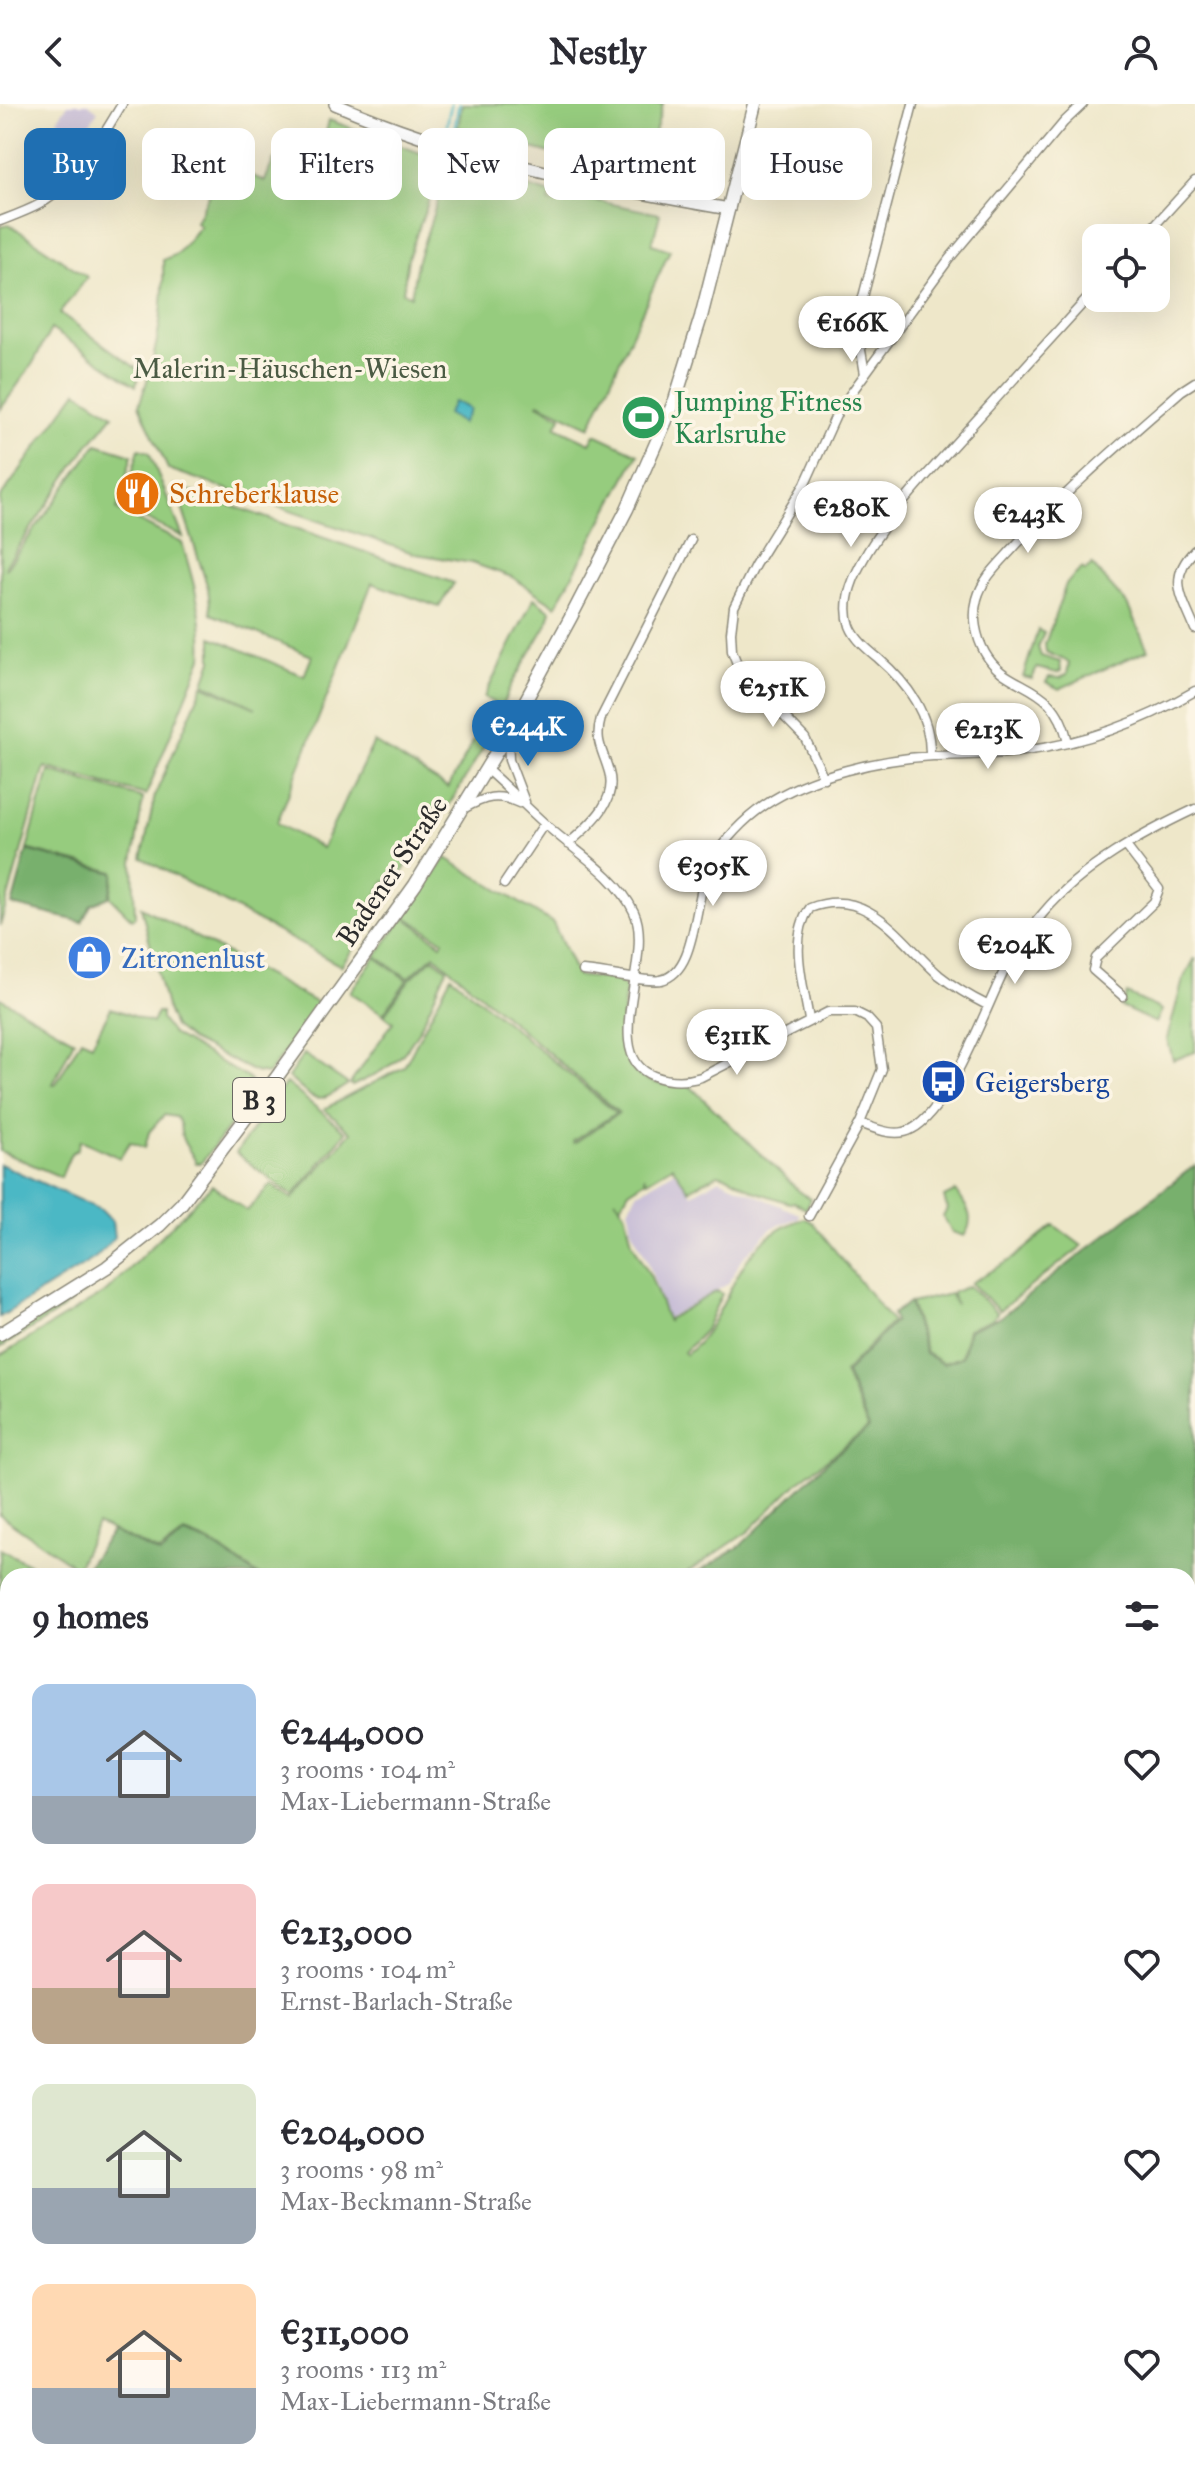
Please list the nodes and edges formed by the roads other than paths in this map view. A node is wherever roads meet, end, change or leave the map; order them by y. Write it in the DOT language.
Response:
graph roads {
  1 [pos="335,104"];
  2 [pos="755,104"];
  3 [pos="913,104"];
  4 [pos="1083,104"];
  5 [pos="119,105"];
  6 [pos="1195,181"];
  7 [pos="729,209"];
  8 [pos="0,221"];
  9 [pos="1156,224"];
  10 [pos="1082,304"];
  11 [pos="862,346"];
  12 [pos="883,349"];
  13 [pos="865,374"];
  14 [pos="1195,382"];
  15 [pos="691,540"];
  16 [pos="1195,550"];
  17 [pos="1195,629"];
  18 [pos="1195,691"];
  19 [pos="508,733"];
  20 [pos="1068,743"];
  21 [pos="930,756"];
  22 [pos="486,769"];
  23 [pos="824,778"];
  24 [pos="527,806"];
  25 [pos="1195,809"];
  26 [pos="462,810"];
  27 [pos="544,824"];
  28 [pos="568,844"];
  29 [pos="1126,846"];
  30 [pos="504,884"];
  31 [pos="583,971"];
  32 [pos="636,978"];
  33 [pos="1123,996"];
  34 [pos="987,1005"];
  35 [pos="809,1020"];
  36 [pos="860,1123"];
  37 [pos="809,1216"];
  38 [pos="0,1334"];
  1 -- 7 [label="main road"];
  2 -- 7 [label="main road, Badener Straße / B 3"];
  3 -- 11 [label="street"];
  4 -- 12 [label="street"];
  5 -- 8 [label="street"];
  6 -- 9 [label="street"];
  7 -- 19 [label="main road, Badener Straße / B 3"];
  10 -- 21 [label="street"];
  11 -- 12 [label="street"];
  11 -- 13 [label="street"];
  12 -- 13 [label="street"];
  13 -- 23 [label="street"];
  14 -- 20 [label="street"];
  15 -- 28 [label="street"];
  16 -- 17 [label="street"];
  18 -- 20 [label="street"];
  19 -- 22 [label="main road, Badener Straße / B 3"];
  19 -- 24 [label="street"];
  20 -- 21 [label="street"];
  21 -- 23 [label="street"];
  22 -- 24 [label="street"];
  22 -- 26 [label="main road, Badener Straße / B 3"];
  23 -- 32 [label="street"];
  24 -- 26 [label="street"];
  24 -- 27 [label="street"];
  25 -- 29 [label="street"];
  26 -- 38 [label="main road, Badener Straße / B 3"];
  27 -- 28 [label="street"];
  27 -- 30 [label="street"];
  28 -- 32 [label="street"];
  29 -- 33 [label="street"];
  29 -- 34 [label="street"];
  31 -- 32 [label="street"];
  32 -- 35 [label="street"];
  34 -- 35 [label="street"];
  34 -- 36 [label="street"];
  35 -- 36 [label="street"];
  36 -- 37 [label="street"];
}
